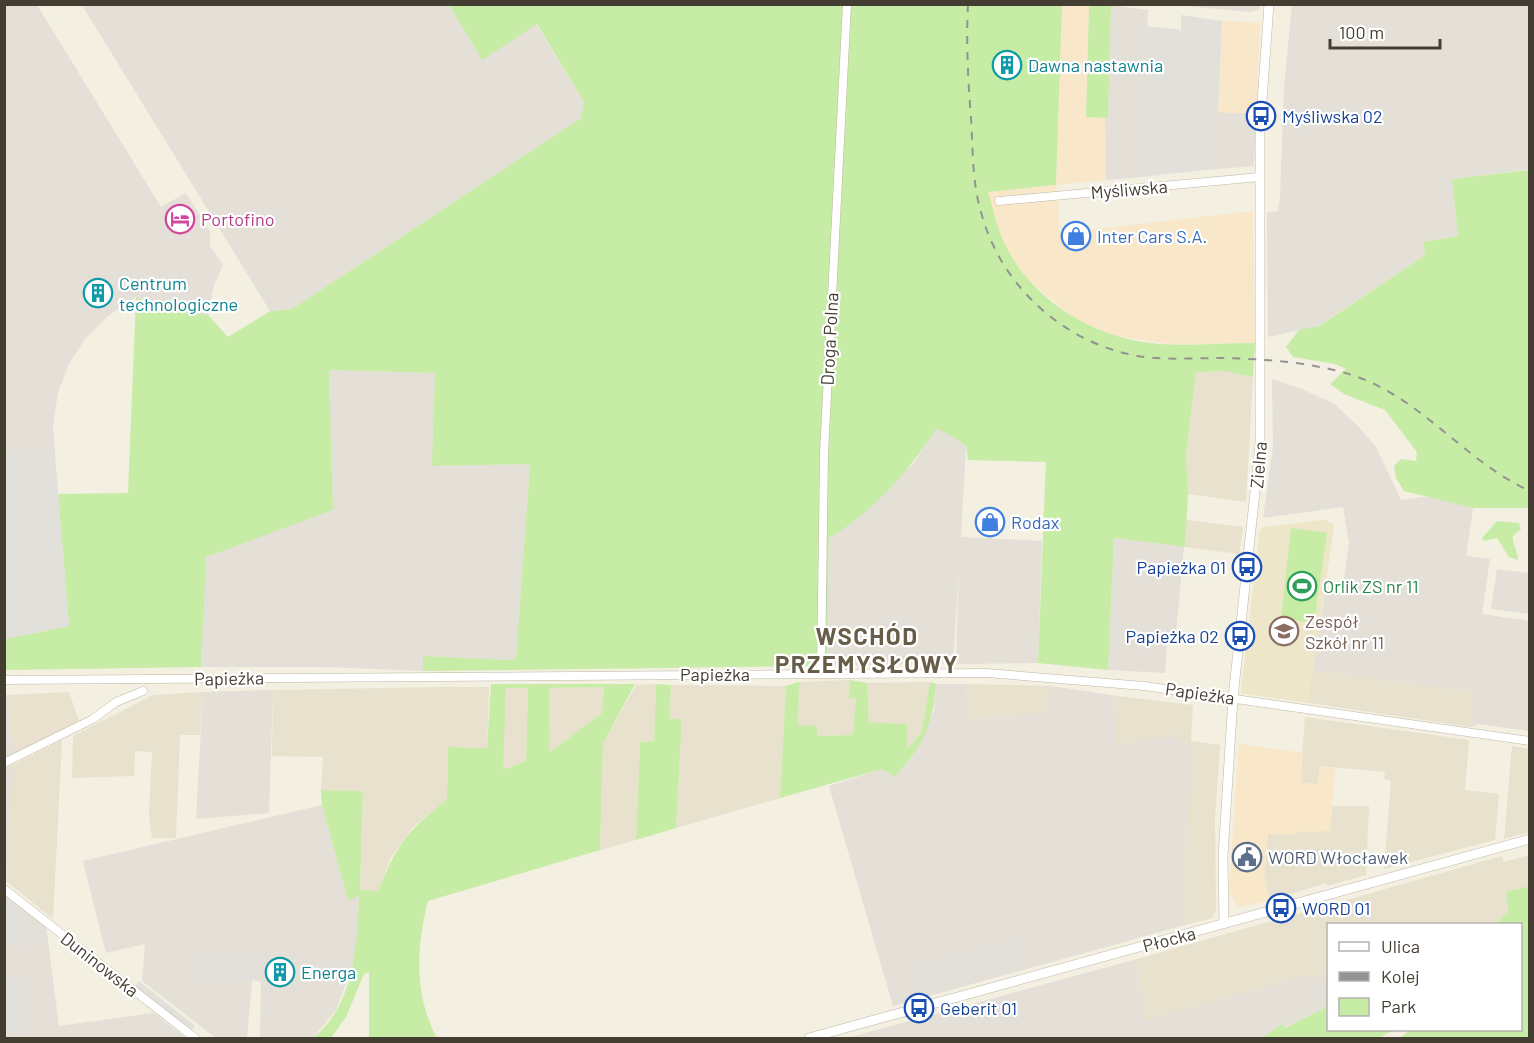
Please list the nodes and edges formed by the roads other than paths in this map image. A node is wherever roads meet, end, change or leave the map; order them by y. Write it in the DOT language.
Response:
graph roads {
  1 [pos="847,4"];
  2 [pos="1269,4"];
  3 [pos="1260,177"];
  4 [pos="999,201"];
  5 [pos="821,673"];
  6 [pos="4,680"];
  7 [pos="143,691"];
  8 [pos="1233,698"];
  9 [pos="1530,741"];
  10 [pos="4,763"];
  11 [pos="1530,839"];
  12 [pos="4,889"];
  13 [pos="1224,924"];
  14 [pos="195,1038"];
  15 [pos="809,1038"];
  1 -- 5 [label="street, Droga Polna"];
  2 -- 3 [label="street, Zielna"];
  3 -- 4 [label="street, Myśliwska"];
  3 -- 8 [label="street, Zielna"];
  5 -- 6 [label="street, Papieżka"];
  5 -- 8 [label="street, Papieżka"];
  7 -- 10 [label="street"];
  8 -- 9 [label="street, Papieżka"];
  8 -- 13 [label="street, Zielna"];
  11 -- 13 [label="street, Płocka"];
  12 -- 14 [label="street, Duninowska"];
  13 -- 15 [label="street, Płocka"];
}
